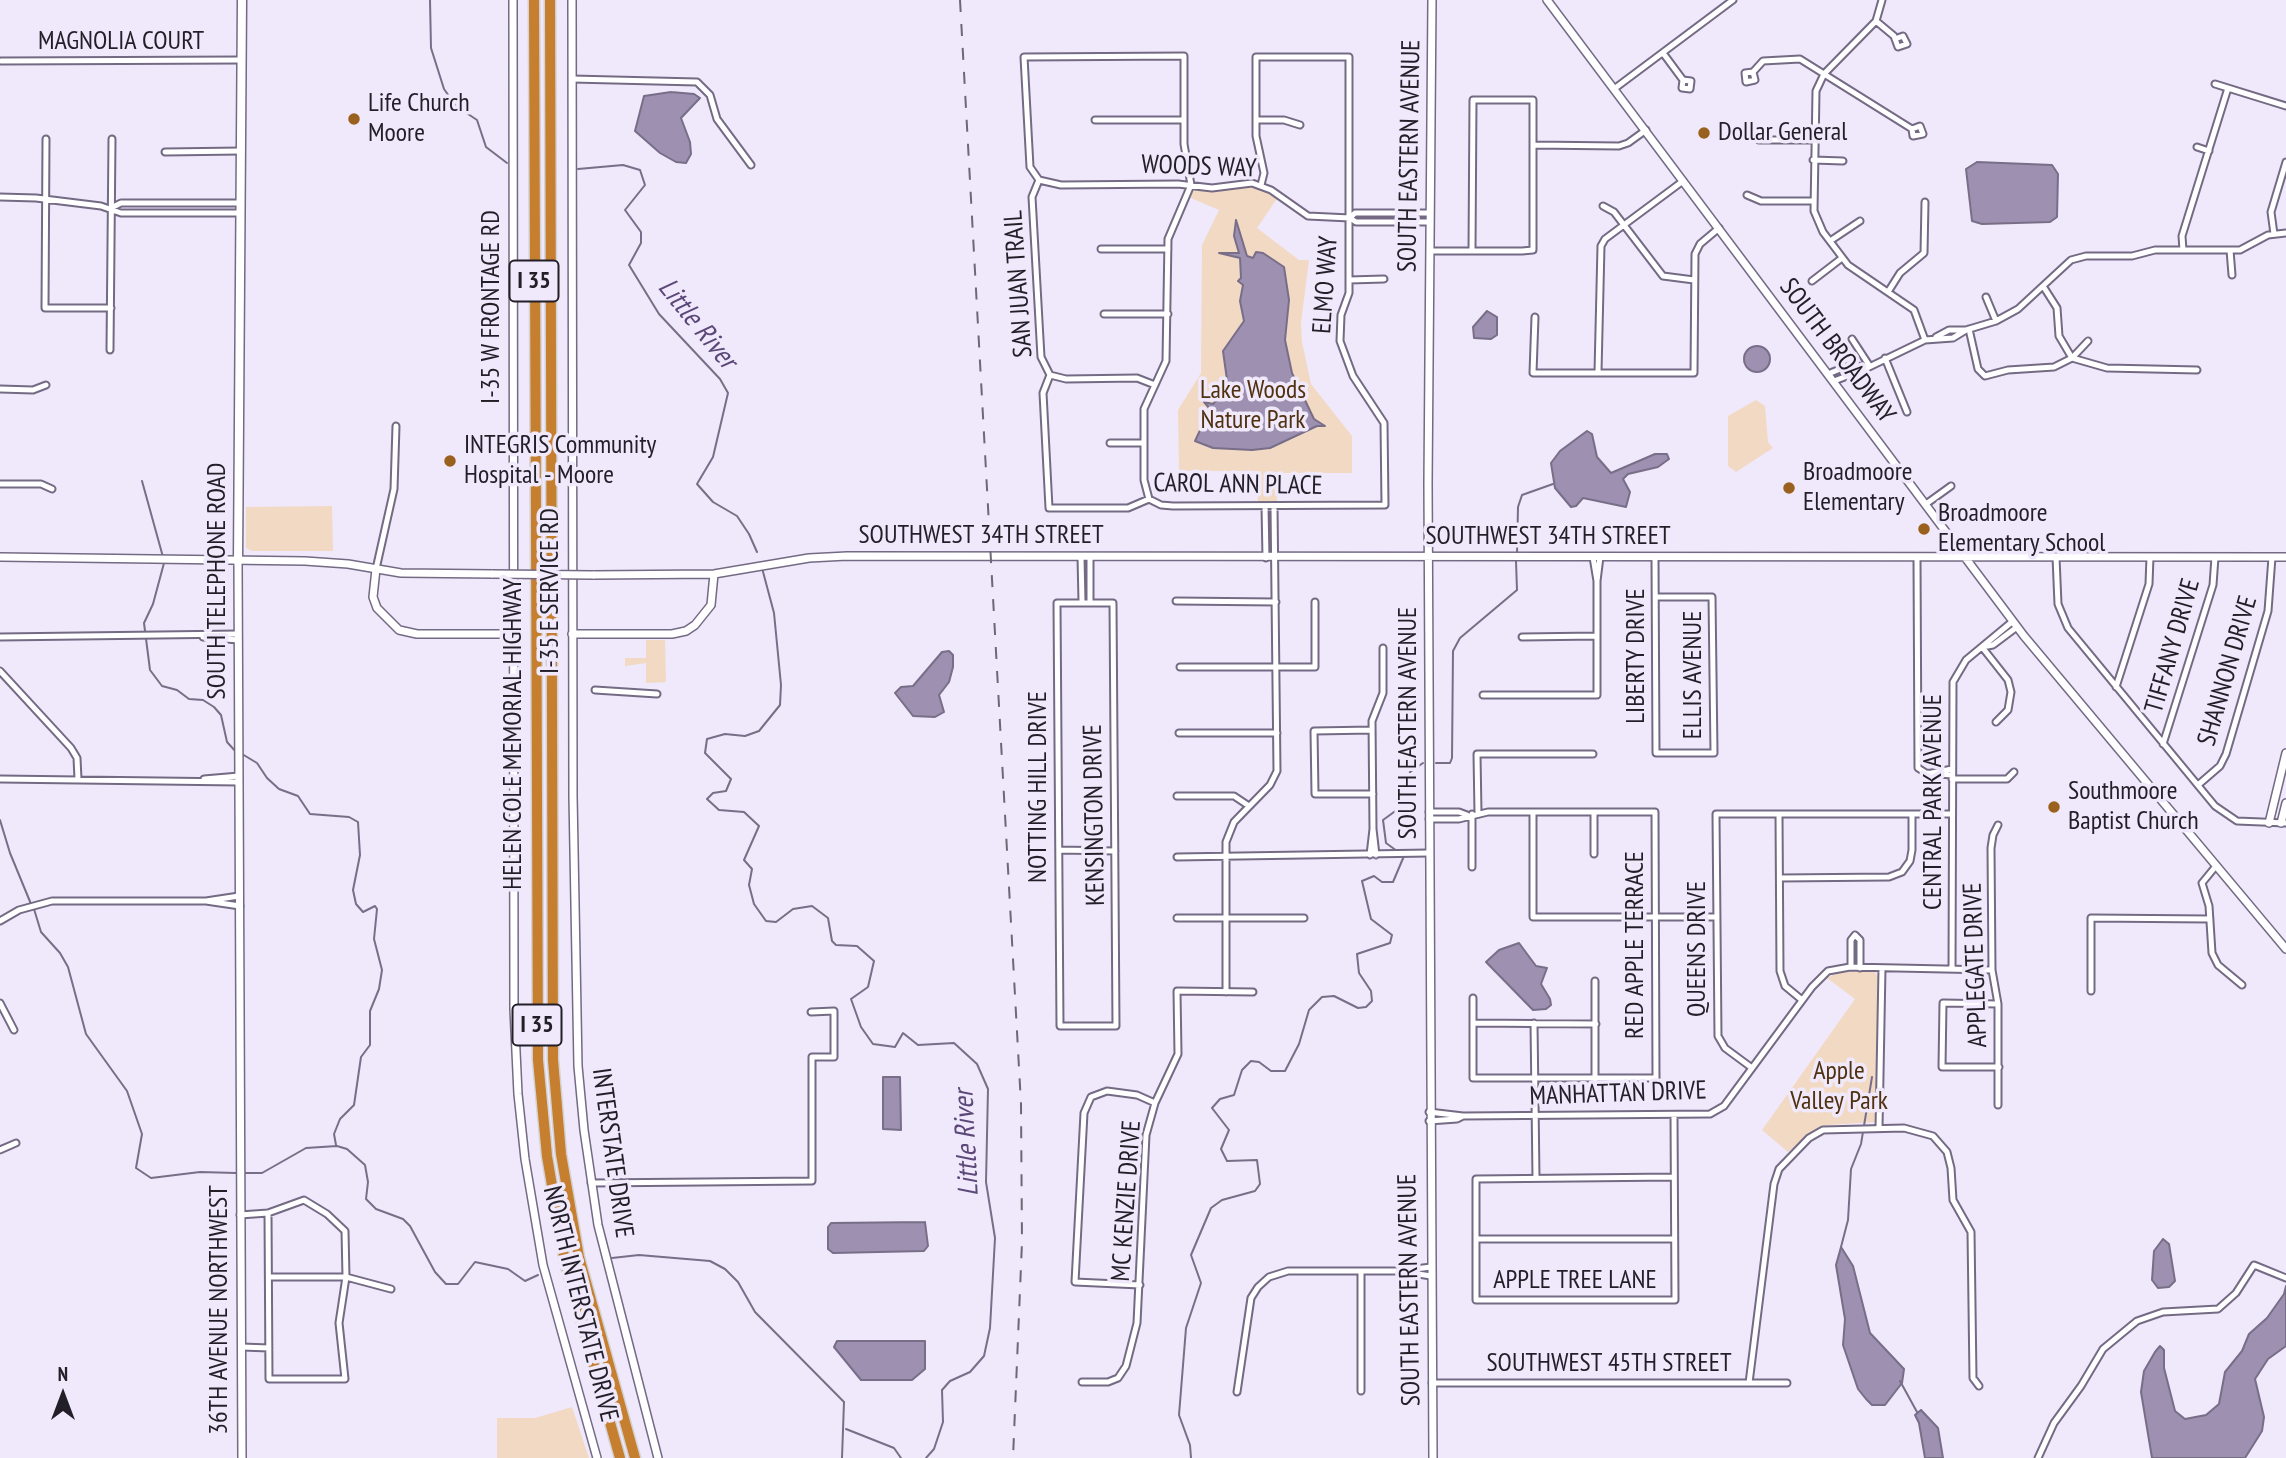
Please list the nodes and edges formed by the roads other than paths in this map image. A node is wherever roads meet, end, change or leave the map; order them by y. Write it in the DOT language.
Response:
graph roads {
  1 [pos="242,0"];
  2 [pos="513,0"];
  3 [pos="534,0"];
  4 [pos="550,0"];
  5 [pos="572,0"];
  6 [pos="1432,0"];
  7 [pos="1547,0"];
  8 [pos="1734,0"];
  9 [pos="1882,0"];
  10 [pos="1877,21"];
  11 [pos="1895,39"];
  12 [pos="1663,52"];
  13 [pos="242,60"];
  14 [pos="1,61"];
  15 [pos="1753,72"];
  16 [pos="1824,74"];
  17 [pos="572,79"];
  18 [pos="1683,80"];
  19 [pos="2215,84"];
  20 [pos="2228,88"];
  21 [pos="1614,89"];
  22 [pos="2286,106"];
  23 [pos="1094,120"];
  24 [pos="1184,120"];
  25 [pos="1256,120"];
  26 [pos="1300,125"];
  27 [pos="1646,130"];
  28 [pos="1912,130"];
  29 [pos="46,139"];
  30 [pos="112,139"];
  31 [pos="1759,140"];
  32 [pos="1813,140"];
  33 [pos="1534,145"];
  34 [pos="2197,147"];
  35 [pos="241,151"];
  36 [pos="2208,151"];
  37 [pos="165,152"];
  38 [pos="1813,160"];
  39 [pos="1843,161"];
  40 [pos="2286,162"];
  41 [pos="751,164"];
  42 [pos="1039,180"];
  43 [pos="1683,181"];
  44 [pos="1191,185"];
  45 [pos="1261,185"];
  46 [pos="1747,195"];
  47 [pos="0,197"];
  48 [pos="46,199"];
  49 [pos="1813,201"];
  50 [pos="1925,202"];
  51 [pos="1603,206"];
  52 [pos="111,208"];
  53 [pos="240,208"];
  54 [pos="1430,217"];
  55 [pos="1350,218"];
  56 [pos="1860,221"];
  57 [pos="1624,225"];
  58 [pos="1719,229"];
  59 [pos="2286,233"];
  60 [pos="2274,234"];
  61 [pos="1830,241"];
  62 [pos="1168,248"];
  63 [pos="1101,249"];
  64 [pos="1472,250"];
  65 [pos="2183,250"];
  66 [pos="2230,250"];
  67 [pos="1430,251"];
  68 [pos="1842,258"];
  69 [pos="2232,275"];
  70 [pos="1384,279"];
  71 [pos="1349,280"];
  72 [pos="1694,280"];
  73 [pos="1812,281"];
  74 [pos="2043,286"];
  75 [pos="1888,292"];
  76 [pos="1986,297"];
  77 [pos="111,308"];
  78 [pos="1104,314"];
  79 [pos="1168,314"];
  80 [pos="1535,317"];
  81 [pos="1996,321"];
  82 [pos="1967,330"];
  83 [pos="1852,339"];
  84 [pos="1924,340"];
  85 [pos="2088,341"];
  86 [pos="110,350"];
  87 [pos="1885,358"];
  88 [pos="2072,358"];
  89 [pos="1868,366"];
  90 [pos="2197,370"];
  91 [pos="1598,372"];
  92 [pos="1050,375"];
  93 [pos="1983,375"];
  94 [pos="1831,377"];
  95 [pos="1981,383"];
  96 [pos="46,385"];
  97 [pos="1155,385"];
  98 [pos="0,389"];
  99 [pos="1907,412"];
  100 [pos="396,426"];
  101 [pos="1110,443"];
  102 [pos="1144,443"];
  103 [pos="0,484"];
  104 [pos="1951,486"];
  105 [pos="52,489"];
  106 [pos="1149,499"];
  107 [pos="1926,504"];
  108 [pos="1385,505"];
  109 [pos="1265,506"];
  110 [pos="1274,506"];
  111 [pos="1049,508"];
  112 [pos="1951,539"];
  113 [pos="0,557"];
  114 [pos="1086,557"];
  115 [pos="1596,557"];
  116 [pos="1917,557"];
  117 [pos="1944,557"];
  118 [pos="1965,557"];
  119 [pos="2056,557"];
  120 [pos="2150,557"];
  121 [pos="2215,557"];
  122 [pos="2272,557"];
  123 [pos="2286,557"];
  124 [pos="1266,558"];
  125 [pos="1275,558"];
  126 [pos="1430,558"];
  127 [pos="1655,558"];
  128 [pos="238,561"];
  129 [pos="376,569"];
  130 [pos="715,574"];
  131 [pos="1656,597"];
  132 [pos="1176,601"];
  133 [pos="1082,602"];
  134 [pos="1090,602"];
  135 [pos="1276,602"];
  136 [pos="1315,602"];
  137 [pos="1113,603"];
  138 [pos="2015,624"];
  139 [pos="1997,632"];
  140 [pos="513,634"];
  141 [pos="572,634"];
  142 [pos="1597,636"];
  143 [pos="0,637"];
  144 [pos="239,637"];
  145 [pos="1522,637"];
  146 [pos="2002,638"];
  147 [pos="1982,648"];
  148 [pos="1383,649"];
  149 [pos="1180,667"];
  150 [pos="1276,667"];
  151 [pos="0,671"];
  152 [pos="2116,687"];
  153 [pos="595,690"];
  154 [pos="657,694"];
  155 [pos="1483,695"];
  156 [pos="1996,722"];
  157 [pos="1372,730"];
  158 [pos="1180,733"];
  159 [pos="1277,733"];
  160 [pos="2164,744"];
  161 [pos="1713,753"];
  162 [pos="2286,753"];
  163 [pos="1593,754"];
  164 [pos="2014,772"];
  165 [pos="1952,774"];
  166 [pos="78,779"];
  167 [pos="239,779"];
  168 [pos="1,780"];
  169 [pos="2198,785"];
  170 [pos="1373,794"];
  171 [pos="1177,796"];
  172 [pos="2286,803"];
  173 [pos="573,804"];
  174 [pos="1249,806"];
  175 [pos="1532,812"];
  176 [pos="1594,812"];
  177 [pos="1472,814"];
  178 [pos="1779,814"];
  179 [pos="1912,814"];
  180 [pos="1952,814"];
  181 [pos="1429,816"];
  182 [pos="2269,823"];
  183 [pos="2284,823"];
  184 [pos="1998,825"];
  185 [pos="1059,850"];
  186 [pos="1115,850"];
  187 [pos="1429,853"];
  188 [pos="1594,853"];
  189 [pos="1373,855"];
  190 [pos="1177,857"];
  191 [pos="1226,857"];
  192 [pos="2216,866"];
  193 [pos="1472,867"];
  194 [pos="1780,878"];
  195 [pos="239,897"];
  196 [pos="206,901"];
  197 [pos="240,905"];
  198 [pos="1655,917"];
  199 [pos="1717,917"];
  200 [pos="1177,918"];
  201 [pos="1226,918"];
  202 [pos="1304,918"];
  203 [pos="2210,919"];
  204 [pos="0,921"];
  205 [pos="2286,949"];
  206 [pos="1851,967"];
  207 [pos="1860,968"];
  208 [pos="1882,968"];
  209 [pos="1952,969"];
  210 [pos="1992,970"];
  211 [pos="1595,981"];
  212 [pos="2242,985"];
  213 [pos="2091,991"];
  214 [pos="1226,992"];
  215 [pos="1253,992"];
  216 [pos="1473,998"];
  217 [pos="1802,1000"];
  218 [pos="0,1003"];
  219 [pos="1998,1004"];
  220 [pos="811,1012"];
  221 [pos="1474,1023"];
  222 [pos="1534,1023"];
  223 [pos="1596,1024"];
  224 [pos="1116,1026"];
  225 [pos="14,1030"];
  226 [pos="1752,1068"];
  227 [pos="1999,1068"];
  228 [pos="1534,1079"];
  229 [pos="1595,1079"];
  230 [pos="1155,1103"];
  231 [pos="1998,1105"];
  232 [pos="1674,1115"];
  233 [pos="1429,1116"];
  234 [pos="1535,1116"];
  235 [pos="1880,1128"];
  236 [pos="16,1143"];
  237 [pos="0,1150"];
  238 [pos="525,1159"];
  239 [pos="240,1170"];
  240 [pos="1674,1177"];
  241 [pos="1536,1178"];
  242 [pos="591,1183"];
  243 [pos="268,1213"];
  244 [pos="240,1216"];
  245 [pos="1476,1239"];
  246 [pos="1674,1239"];
  247 [pos="1361,1271"];
  248 [pos="1431,1271"];
  249 [pos="269,1277"];
  250 [pos="346,1277"];
  251 [pos="2286,1278"];
  252 [pos="1140,1284"];
  253 [pos="391,1289"];
  254 [pos="242,1347"];
  255 [pos="269,1348"];
  256 [pos="1082,1382"];
  257 [pos="1432,1383"];
  258 [pos="1749,1383"];
  259 [pos="1787,1383"];
  260 [pos="1979,1386"];
  261 [pos="1361,1391"];
  262 [pos="1237,1392"];
  263 [pos="242,1458"];
  264 [pos="597,1458"];
  265 [pos="620,1458"];
  266 [pos="635,1458"];
  267 [pos="658,1458"];
  268 [pos="1433,1458"];
  269 [pos="2038,1458"];
  1 -- 13 [label="main road, SOUTH TELEPHONE ROAD"];
  2 -- 140 [label="street, I-35 W FRONTAGE RD"];
  3 -- 265 [label="highway, HELEN COLE MEMORIAL HIGHWAY / I 35"];
  4 -- 266 [label="highway, HELEN COLE MEMORIAL HIGHWAY / I 35"];
  5 -- 17 [label="street, I-35 E SERVICE RD"];
  6 -- 54 [label="street, SOUTH EASTERN AVENUE"];
  7 -- 21 [label="street, SOUTH BROADWAY"];
  8 -- 12 [label="street"];
  9 -- 10 [label="street"];
  10 -- 11 [label="street"];
  10 -- 16 [label="street"];
  12 -- 18 [label="street"];
  12 -- 21 [label="street"];
  13 -- 14 [label="street, MAGNOLIA COURT"];
  13 -- 35 [label="main road, SOUTH TELEPHONE ROAD"];
  15 -- 16 [label="street"];
  16 -- 28 [label="street"];
  16 -- 32 [label="street"];
  17 -- 41 [label="street"];
  17 -- 141 [label="street, I-35 E SERVICE RD"];
  19 -- 20 [label="street"];
  20 -- 22 [label="street"];
  20 -- 36 [label="street"];
  21 -- 27 [label="street, SOUTH BROADWAY"];
  23 -- 24 [label="street"];
  24 -- 42 [label="street"];
  24 -- 44 [label="street"];
  25 -- 26 [label="street"];
  25 -- 45 [label="street"];
  25 -- 55 [label="street, ELMO WAY"];
  27 -- 33 [label="street"];
  27 -- 43 [label="street, SOUTH BROADWAY"];
  29 -- 48 [label="street"];
  30 -- 52 [label="street"];
  31 -- 32 [label="street"];
  32 -- 38 [label="street"];
  33 -- 64 [label="street"];
  33 -- 64 [label="street"];
  34 -- 36 [label="street"];
  35 -- 37 [label="street"];
  35 -- 53 [label="main road, SOUTH TELEPHONE ROAD"];
  36 -- 65 [label="street"];
  38 -- 39 [label="street"];
  38 -- 49 [label="street"];
  40 -- 60 [label="street"];
  42 -- 44 [label="street, WOODS WAY"];
  42 -- 92 [label="street, SAN JUAN TRAIL"];
  43 -- 57 [label="street"];
  43 -- 58 [label="street, SOUTH BROADWAY"];
  44 -- 45 [label="street, WOODS WAY"];
  44 -- 62 [label="street"];
  45 -- 55 [label="street, WOODS WAY"];
  46 -- 49 [label="street"];
  47 -- 48 [label="street"];
  48 -- 52 [label="street"];
  48 -- 77 [label="street"];
  49 -- 61 [label="street"];
  50 -- 75 [label="street"];
  51 -- 57 [label="street"];
  52 -- 53 [label="street"];
  52 -- 77 [label="street"];
  53 -- 128 [label="main road, SOUTH TELEPHONE ROAD"];
  54 -- 55 [label="street, WOODS WAY"];
  54 -- 67 [label="street, SOUTH EASTERN AVENUE"];
  55 -- 71 [label="street, ELMO WAY"];
  56 -- 61 [label="street"];
  57 -- 72 [label="street"];
  57 -- 91 [label="street"];
  58 -- 72 [label="street"];
  58 -- 94 [label="street, SOUTH BROADWAY"];
  59 -- 60 [label="street"];
  60 -- 66 [label="street"];
  61 -- 68 [label="street"];
  62 -- 63 [label="street"];
  62 -- 79 [label="street"];
  64 -- 67 [label="street"];
  65 -- 66 [label="street"];
  65 -- 74 [label="street"];
  66 -- 69 [label="street"];
  67 -- 126 [label="street, SOUTH EASTERN AVENUE"];
  68 -- 73 [label="street"];
  68 -- 75 [label="street"];
  70 -- 71 [label="street"];
  71 -- 108 [label="street, ELMO WAY"];
  72 -- 91 [label="street"];
  74 -- 81 [label="street"];
  74 -- 88 [label="street"];
  75 -- 84 [label="street"];
  76 -- 81 [label="street"];
  77 -- 86 [label="street"];
  78 -- 79 [label="street"];
  79 -- 97 [label="street"];
  80 -- 91 [label="street"];
  81 -- 82 [label="street"];
  82 -- 84 [label="street"];
  82 -- 93 [label="street"];
  83 -- 89 [label="street"];
  84 -- 87 [label="street"];
  85 -- 88 [label="street"];
  87 -- 89 [label="street"];
  87 -- 99 [label="street"];
  88 -- 90 [label="street"];
  88 -- 93 [label="street"];
  89 -- 94 [label="street"];
  92 -- 97 [label="street"];
  92 -- 111 [label="street, SAN JUAN TRAIL"];
  93 -- 95 [label="street"];
  94 -- 107 [label="street, SOUTH BROADWAY"];
  96 -- 98 [label="street"];
  97 -- 102 [label="street"];
  100 -- 129 [label="street"];
  101 -- 102 [label="street"];
  102 -- 106 [label="street"];
  103 -- 105 [label="street"];
  104 -- 107 [label="street"];
  106 -- 109 [label="street, CAROL ANN PLACE"];
  106 -- 111 [label="street, CAROL ANN PLACE"];
  107 -- 112 [label="street, SOUTH BROADWAY"];
  108 -- 110 [label="street, CAROL ANN PLACE"];
  109 -- 110 [label="street, CAROL ANN PLACE"];
  109 -- 124 [label="street"];
  110 -- 125 [label="street"];
  112 -- 117 [label="street"];
  112 -- 118 [label="street, SOUTH BROADWAY"];
  113 -- 128 [label="street, SOUTHWEST 34TH STREET"];
  114 -- 124 [label="street, SOUTHWEST 34TH STREET"];
  114 -- 130 [label="street, SOUTHWEST 34TH STREET"];
  114 -- 133 [label="street"];
  114 -- 134 [label="street"];
  115 -- 126 [label="street, SOUTHWEST 34TH STREET"];
  115 -- 127 [label="street, SOUTHWEST 34TH STREET"];
  115 -- 142 [label="street"];
  116 -- 117 [label="street, SOUTHWEST 34TH STREET"];
  116 -- 127 [label="street, SOUTHWEST 34TH STREET"];
  116 -- 165 [label="street"];
  117 -- 118 [label="street, SOUTHWEST 34TH STREET"];
  118 -- 119 [label="street, SOUTHWEST 34TH STREET"];
  118 -- 138 [label="street, SOUTH BROADWAY"];
  119 -- 120 [label="street, SOUTHWEST 34TH STREET"];
  119 -- 152 [label="street"];
  120 -- 121 [label="street, SOUTHWEST 34TH STREET"];
  120 -- 152 [label="street"];
  121 -- 122 [label="street, SOUTHWEST 34TH STREET"];
  121 -- 160 [label="street, TIFFANY DRIVE"];
  122 -- 123 [label="street, SOUTHWEST 34TH STREET"];
  122 -- 169 [label="street, SHANNON DRIVE"];
  124 -- 125 [label="street, SOUTHWEST 34TH STREET"];
  125 -- 126 [label="street, SOUTHWEST 34TH STREET"];
  125 -- 135 [label="street"];
  126 -- 181 [label="street, SOUTH EASTERN AVENUE"];
  127 -- 131 [label="street, LIBERTY DRIVE"];
  128 -- 129 [label="street, SOUTHWEST 34TH STREET"];
  128 -- 144 [label="street, SOUTH TELEPHONE ROAD"];
  129 -- 130 [label="street, SOUTHWEST 34TH STREET, bridge"];
  129 -- 140 [label="street"];
  130 -- 141 [label="street"];
  131 -- 161 [label="street, ELLIS AVENUE"];
  131 -- 161 [label="street, LIBERTY DRIVE"];
  132 -- 135 [label="street"];
  133 -- 134 [label="street, NOTTING HILL DRIVE"];
  133 -- 185 [label="street, NOTTING HILL DRIVE"];
  134 -- 137 [label="street, NOTTING HILL DRIVE"];
  135 -- 150 [label="street"];
  136 -- 150 [label="street"];
  137 -- 186 [label="street, KENSINGTON DRIVE"];
  138 -- 139 [label="street, CENTRAL PARK AVENUE"];
  138 -- 146 [label="street, CENTRAL PARK AVENUE"];
  138 -- 192 [label="street, SOUTH BROADWAY"];
  139 -- 146 [label="street"];
  139 -- 147 [label="street, CENTRAL PARK AVENUE"];
  140 -- 238 [label="street, I-35 W FRONTAGE RD"];
  141 -- 173 [label="street, I-35 E SERVICE RD"];
  142 -- 145 [label="street"];
  142 -- 155 [label="street"];
  143 -- 144 [label="street"];
  144 -- 167 [label="street, SOUTH TELEPHONE ROAD"];
  146 -- 147 [label="street, CENTRAL PARK AVENUE"];
  147 -- 156 [label="street"];
  147 -- 165 [label="street, CENTRAL PARK AVENUE"];
  148 -- 157 [label="street"];
  149 -- 150 [label="street"];
  150 -- 159 [label="street"];
  151 -- 166 [label="street"];
  152 -- 160 [label="street"];
  153 -- 154 [label="street"];
  157 -- 170 [label="street"];
  157 -- 170 [label="street"];
  158 -- 159 [label="street"];
  159 -- 174 [label="street"];
  160 -- 169 [label="street"];
  162 -- 182 [label="street"];
  163 -- 177 [label="street"];
  164 -- 165 [label="street"];
  165 -- 180 [label="street, CENTRAL PARK AVENUE"];
  166 -- 167 [label="street"];
  166 -- 168 [label="street"];
  167 -- 195 [label="street, SOUTH TELEPHONE ROAD"];
  169 -- 182 [label="street"];
  170 -- 189 [label="street"];
  171 -- 174 [label="street"];
  172 -- 183 [label="street"];
  173 -- 242 [label="street, INTERSTATE DRIVE"];
  174 -- 191 [label="street"];
  175 -- 176 [label="street"];
  175 -- 177 [label="street"];
  175 -- 198 [label="street"];
  176 -- 188 [label="street"];
  176 -- 198 [label="street, RED APPLE TERRACE"];
  177 -- 181 [label="street"];
  177 -- 193 [label="street"];
  178 -- 179 [label="street"];
  178 -- 194 [label="street"];
  178 -- 199 [label="street, QUEENS DRIVE"];
  179 -- 180 [label="street"];
  179 -- 194 [label="street"];
  180 -- 209 [label="street, CENTRAL PARK AVENUE"];
  181 -- 187 [label="street, SOUTH EASTERN AVENUE"];
  182 -- 183 [label="street"];
  184 -- 210 [label="street, APPLEGATE DRIVE"];
  185 -- 186 [label="street"];
  185 -- 224 [label="street, NOTTING HILL DRIVE"];
  186 -- 224 [label="street, KENSINGTON DRIVE"];
  187 -- 189 [label="street"];
  187 -- 233 [label="street, SOUTH EASTERN AVENUE"];
  189 -- 191 [label="street"];
  190 -- 191 [label="street"];
  191 -- 201 [label="street"];
  192 -- 203 [label="street"];
  192 -- 205 [label="street, SOUTH BROADWAY"];
  194 -- 217 [label="street"];
  195 -- 196 [label="street"];
  195 -- 197 [label="street, SOUTH TELEPHONE ROAD"];
  196 -- 197 [label="street"];
  196 -- 204 [label="street"];
  197 -- 239 [label="street, SOUTH TELEPHONE ROAD"];
  198 -- 199 [label="street"];
  198 -- 229 [label="street, RED APPLE TERRACE"];
  199 -- 226 [label="street, QUEENS DRIVE"];
  200 -- 201 [label="street"];
  201 -- 202 [label="street"];
  201 -- 214 [label="street"];
  203 -- 212 [label="street"];
  203 -- 213 [label="street"];
  206 -- 207 [label="street"];
  206 -- 207 [label="street"];
  206 -- 217 [label="street, MANHATTAN DRIVE"];
  207 -- 208 [label="street"];
  208 -- 209 [label="street"];
  208 -- 235 [label="street"];
  209 -- 210 [label="street"];
  210 -- 219 [label="street, APPLEGATE DRIVE"];
  211 -- 223 [label="street"];
  214 -- 215 [label="street"];
  214 -- 230 [label="street, MC KENZIE DRIVE"];
  216 -- 221 [label="street"];
  217 -- 226 [label="street, MANHATTAN DRIVE"];
  218 -- 225 [label="street"];
  219 -- 227 [label="street, APPLEGATE DRIVE"];
  219 -- 227 [label="street"];
  220 -- 242 [label="street"];
  221 -- 222 [label="street"];
  221 -- 228 [label="street"];
  222 -- 223 [label="street"];
  222 -- 228 [label="street"];
  223 -- 229 [label="street"];
  226 -- 232 [label="street, MANHATTAN DRIVE"];
  227 -- 231 [label="street, APPLEGATE DRIVE"];
  228 -- 229 [label="street"];
  228 -- 234 [label="street"];
  230 -- 252 [label="street, MC KENZIE DRIVE"];
  230 -- 252 [label="street"];
  232 -- 234 [label="street, MANHATTAN DRIVE"];
  232 -- 240 [label="street"];
  233 -- 234 [label="street, MANHATTAN DRIVE"];
  233 -- 248 [label="street, SOUTH EASTERN AVENUE"];
  234 -- 241 [label="street"];
  235 -- 258 [label="street"];
  235 -- 260 [label="street"];
  236 -- 237 [label="street"];
  238 -- 264 [label="street, NORTH INTERSTATE DRIVE"];
  239 -- 244 [label="street, 36TH AVENUE NORTHWEST"];
  240 -- 241 [label="street"];
  240 -- 246 [label="street"];
  241 -- 245 [label="street"];
  242 -- 267 [label="street, INTERSTATE DRIVE"];
  243 -- 244 [label="street"];
  243 -- 249 [label="street"];
  243 -- 250 [label="street"];
  244 -- 254 [label="street, 36TH AVENUE NORTHWEST"];
  245 -- 246 [label="street"];
  245 -- 246 [label="street, APPLE TREE LANE"];
  247 -- 248 [label="street"];
  247 -- 261 [label="street"];
  247 -- 262 [label="street"];
  248 -- 257 [label="street, SOUTH EASTERN AVENUE"];
  249 -- 250 [label="street"];
  249 -- 255 [label="street"];
  250 -- 253 [label="street"];
  250 -- 255 [label="street"];
  251 -- 269 [label="street"];
  252 -- 256 [label="street, MC KENZIE DRIVE"];
  254 -- 255 [label="street"];
  254 -- 263 [label="street, 36TH AVENUE NORTHWEST"];
  257 -- 258 [label="street, SOUTHWEST 45TH STREET"];
  257 -- 268 [label="street, SOUTH EASTERN AVENUE"];
  258 -- 259 [label="street, SOUTHWEST 45TH STREET"];
}
